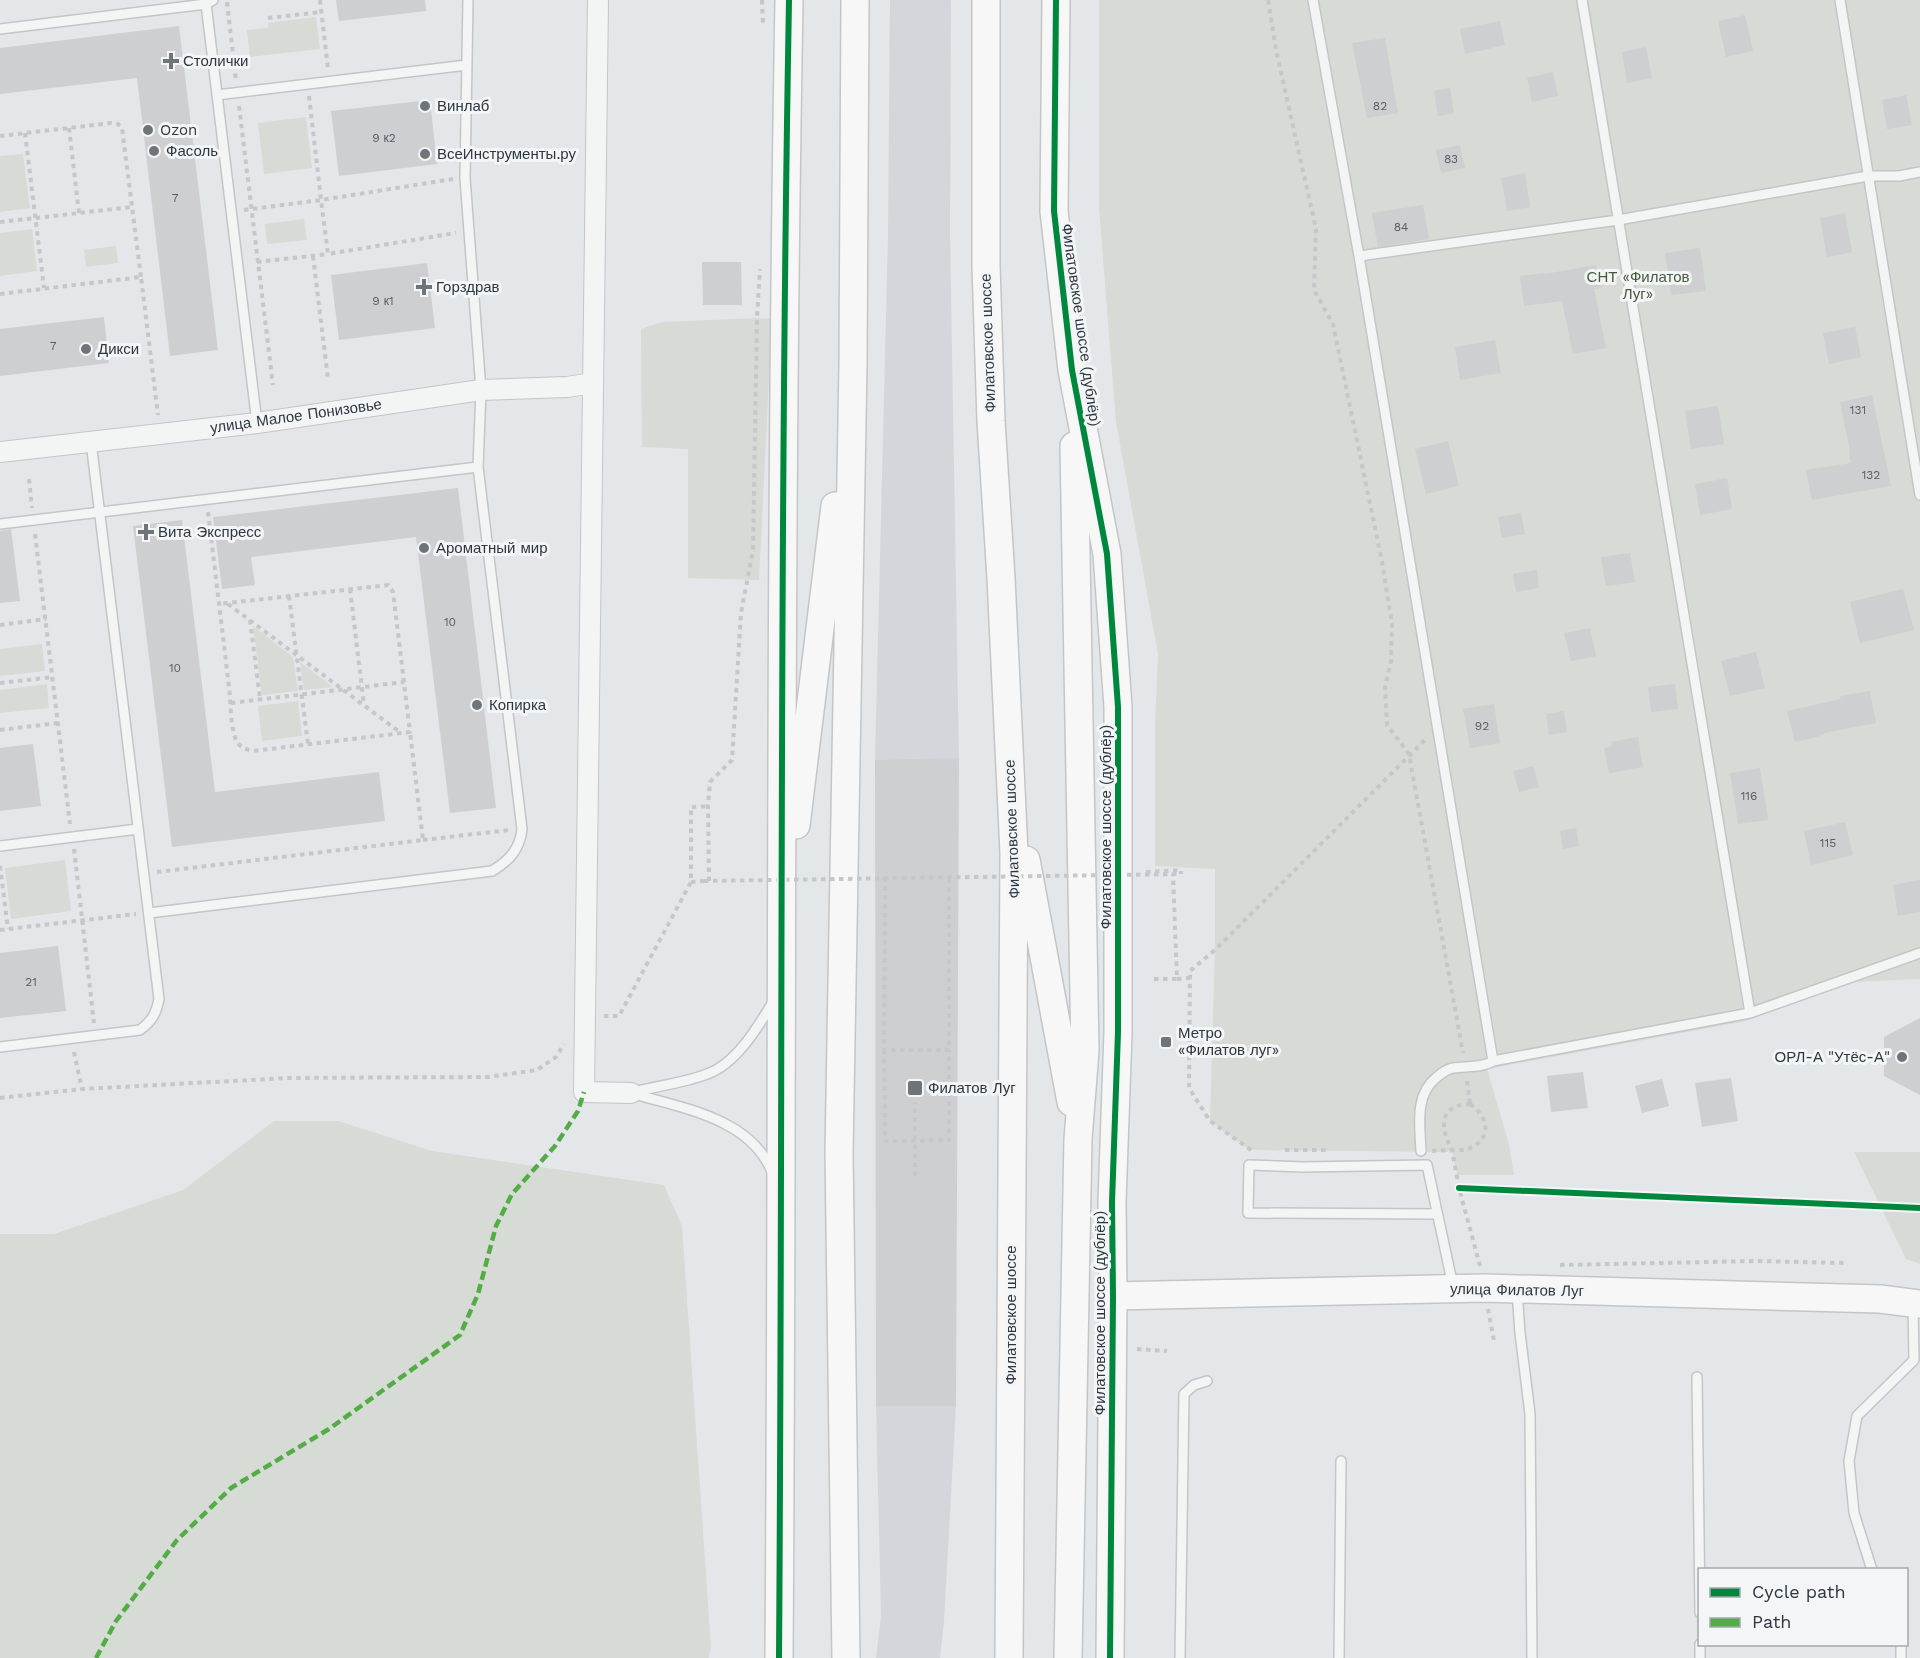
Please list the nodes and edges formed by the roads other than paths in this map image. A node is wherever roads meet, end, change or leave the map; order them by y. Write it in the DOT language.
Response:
graph roads {
  1 [pos="468,0"];
  2 [pos="598,0"];
  3 [pos="789,0"];
  4 [pos="855,0"];
  5 [pos="986,0"];
  6 [pos="1056,0"];
  7 [pos="1313,0"];
  8 [pos="1582,0"];
  9 [pos="1840,0"];
  10 [pos="210,2"];
  11 [pos="0,29"];
  12 [pos="467,65"];
  13 [pos="217,95"];
  14 [pos="1920,172"];
  15 [pos="1868,176"];
  16 [pos="1618,220"];
  17 [pos="1359,256"];
  18 [pos="853,364"];
  19 [pos="1072,370"];
  20 [pos="593,383"];
  21 [pos="481,390"];
  22 [pos="257,423"];
  23 [pos="92,442"];
  24 [pos="0,452"];
  25 [pos="478,467"];
  26 [pos="1920,495"];
  27 [pos="100,512"];
  28 [pos="0,524"];
  29 [pos="1011,779"];
  30 [pos="138,829"];
  31 [pos="0,846"];
  32 [pos="148,913"];
  33 [pos="781,950"];
  34 [pos="1920,953"];
  35 [pos="781,990"];
  36 [pos="1750,1013"];
  37 [pos="0,1047"];
  38 [pos="1494,1061"];
  39 [pos="631,1093"];
  40 [pos="1078,1139"];
  41 [pos="1421,1151"];
  42 [pos="782,1199"];
  43 [pos="1437,1214"];
  44 [pos="1453,1288"];
  45 [pos="1517,1289"];
  46 [pos="1113,1296"];
  47 [pos="1917,1303"];
  48 [pos="1697,1377"];
  49 [pos="1207,1381"];
  50 [pos="1341,1461"];
  51 [pos="1699,1568"];
  52 [pos="1872,1568"];
  53 [pos="779,1658"];
  54 [pos="846,1658"];
  55 [pos="1009,1658"];
  56 [pos="1068,1658"];
  57 [pos="1110,1658"];
  58 [pos="1180,1658"];
  59 [pos="1339,1658"];
  60 [pos="1532,1658"];
  1 -- 12 [label="lane"];
  2 -- 20 [label="street"];
  3 -- 33 [label="street"];
  4 -- 18 [label="street"];
  5 -- 29 [label="street, Филатовское шоссе"];
  6 -- 19 [label="street, Филатовское шоссе (дублёр)"];
  7 -- 17 [label="lane"];
  8 -- 16 [label="lane"];
  9 -- 15 [label="lane"];
  10 -- 11 [label="lane"];
  10 -- 13 [label="lane"];
  12 -- 13 [label="lane"];
  12 -- 21 [label="lane"];
  13 -- 22 [label="lane"];
  14 -- 15 [label="lane"];
  15 -- 16 [label="lane"];
  15 -- 26 [label="lane"];
  16 -- 17 [label="lane"];
  16 -- 36 [label="lane"];
  17 -- 38 [label="lane"];
  18 -- 33 [label="street"];
  18 -- 54 [label="street"];
  19 -- 40 [label="street"];
  19 -- 46 [label="street, Филатовское шоссе (дублёр)"];
  20 -- 21 [label="street, улица Малое Понизовье"];
  20 -- 39 [label="street"];
  21 -- 22 [label="street, улица Малое Понизовье"];
  21 -- 25 [label="lane"];
  22 -- 23 [label="street, улица Малое Понизовье"];
  23 -- 24 [label="street, улица Малое Понизовье"];
  23 -- 27 [label="lane"];
  25 -- 27 [label="lane"];
  25 -- 32 [label="lane"];
  27 -- 28 [label="lane"];
  27 -- 30 [label="lane"];
  29 -- 40 [label="street"];
  29 -- 55 [label="street, Филатовское шоссе"];
  30 -- 31 [label="lane"];
  30 -- 32 [label="lane"];
  32 -- 37 [label="lane"];
  33 -- 35 [label="street"];
  34 -- 36 [label="lane"];
  35 -- 39 [label="lane"];
  35 -- 42 [label="street"];
  36 -- 38 [label="lane"];
  38 -- 41 [label="lane"];
  39 -- 42 [label="lane"];
  40 -- 56 [label="street"];
  42 -- 53 [label="street"];
  43 -- 43 [label="lane"];
  43 -- 44 [label="lane"];
  44 -- 45 [label="street, улица Филатов Луг"];
  44 -- 46 [label="street, улица Филатов Луг"];
  45 -- 47 [label="street, улица Филатов Луг"];
  45 -- 60 [label="lane"];
  46 -- 57 [label="street, Филатовское шоссе (дублёр)"];
  47 -- 52 [label="lane"];
  48 -- 51 [label="lane"];
  49 -- 58 [label="lane"];
  50 -- 59 [label="lane"];
}
